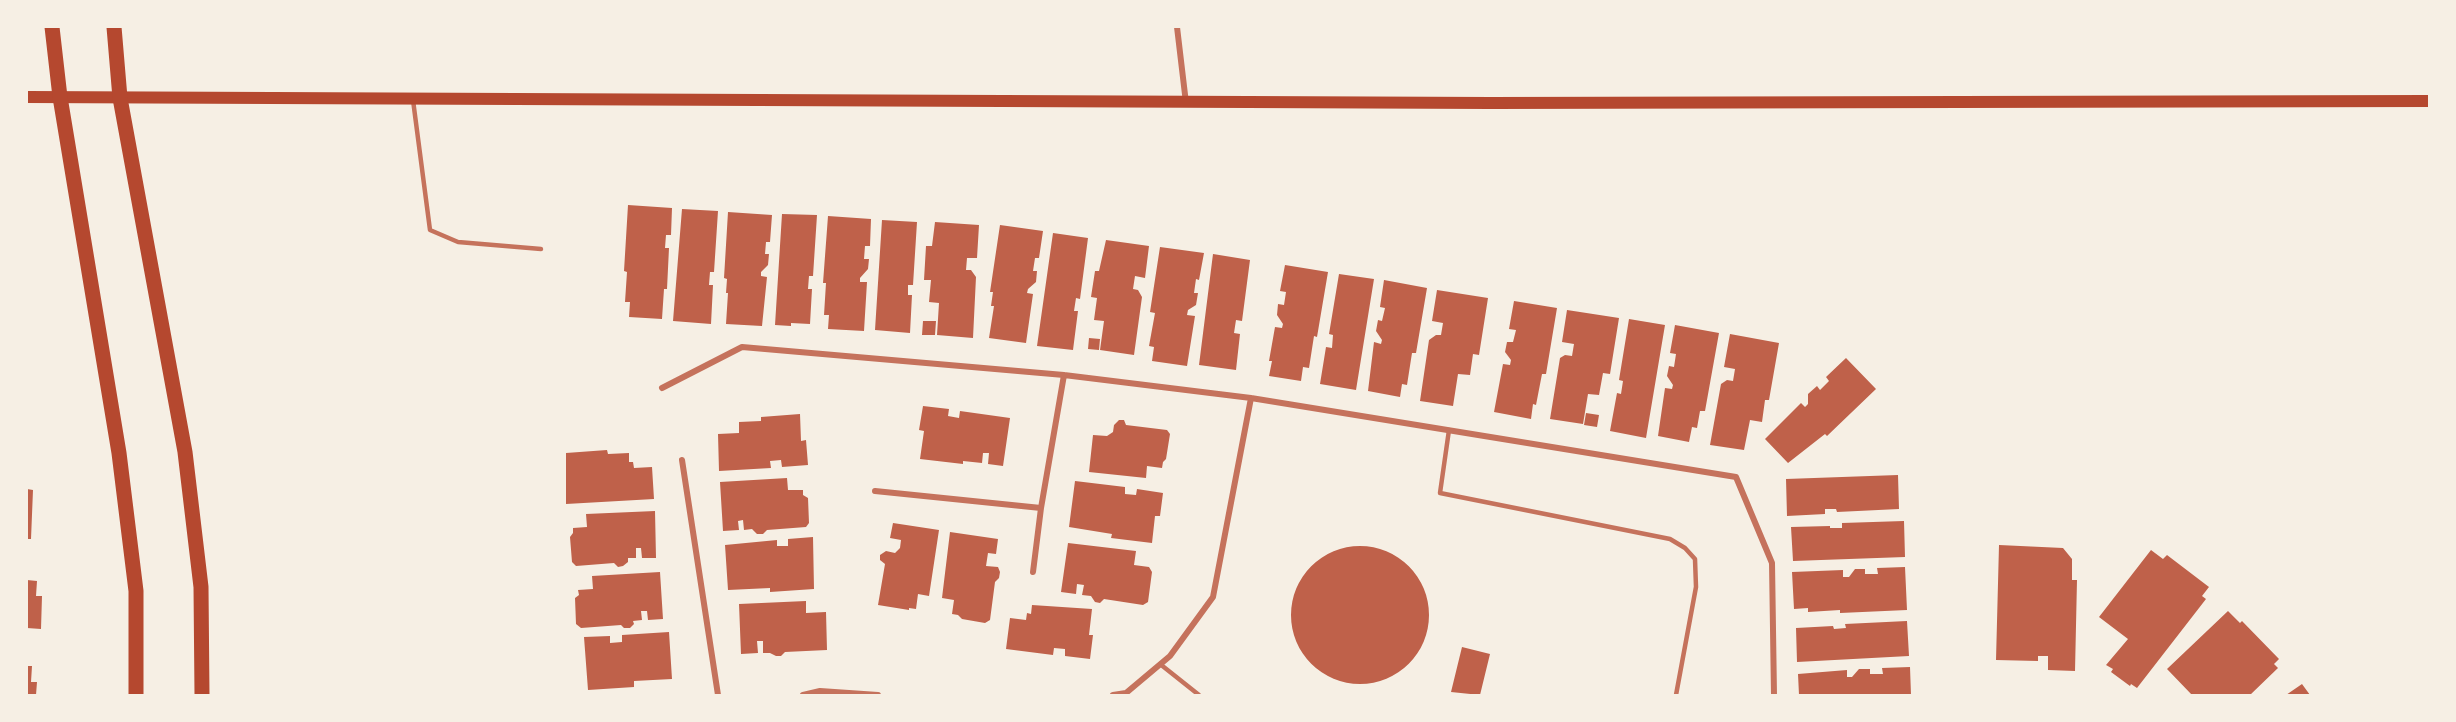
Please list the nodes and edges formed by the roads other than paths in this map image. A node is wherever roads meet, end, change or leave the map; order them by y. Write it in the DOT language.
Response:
graph roads {
  1 [pos="52,27"];
  2 [pos="114,27"];
  3 [pos="1176,27"];
  4 [pos="27,97"];
  5 [pos="60,97"];
  6 [pos="120,98"];
  7 [pos="413,100"];
  8 [pos="2429,101"];
  9 [pos="1186,103"];
  10 [pos="541,249"];
  11 [pos="1064,375"];
  12 [pos="662,388"];
  13 [pos="1251,398"];
  14 [pos="1449,430"];
  15 [pos="682,460"];
  16 [pos="875,491"];
  17 [pos="1041,508"];
  18 [pos="1033,572"];
  19 [pos="1160,664"];
  20 [pos="136,695"];
  21 [pos="202,695"];
  22 [pos="718,695"];
  23 [pos="803,695"];
  24 [pos="878,695"];
  25 [pos="1113,695"];
  26 [pos="1198,695"];
  27 [pos="1676,695"];
  28 [pos="1774,695"];
  1 -- 5 [label="main road"];
  2 -- 6 [label="main road"];
  3 -- 9 [label="street"];
  4 -- 5 [label="main road"];
  5 -- 6 [label="main road"];
  5 -- 20 [label="main road"];
  6 -- 7 [label="main road"];
  6 -- 21 [label="main road"];
  7 -- 9 [label="main road"];
  7 -- 10 [label="lane"];
  8 -- 9 [label="main road"];
  11 -- 12 [label="street"];
  11 -- 13 [label="street"];
  11 -- 17 [label="street"];
  13 -- 14 [label="street"];
  13 -- 19 [label="street"];
  14 -- 27 [label="lane"];
  14 -- 28 [label="street"];
  15 -- 22 [label="street"];
  16 -- 17 [label="street"];
  17 -- 18 [label="street"];
  19 -- 25 [label="street"];
  19 -- 26 [label="lane"];
  23 -- 24 [label="street"];
}
